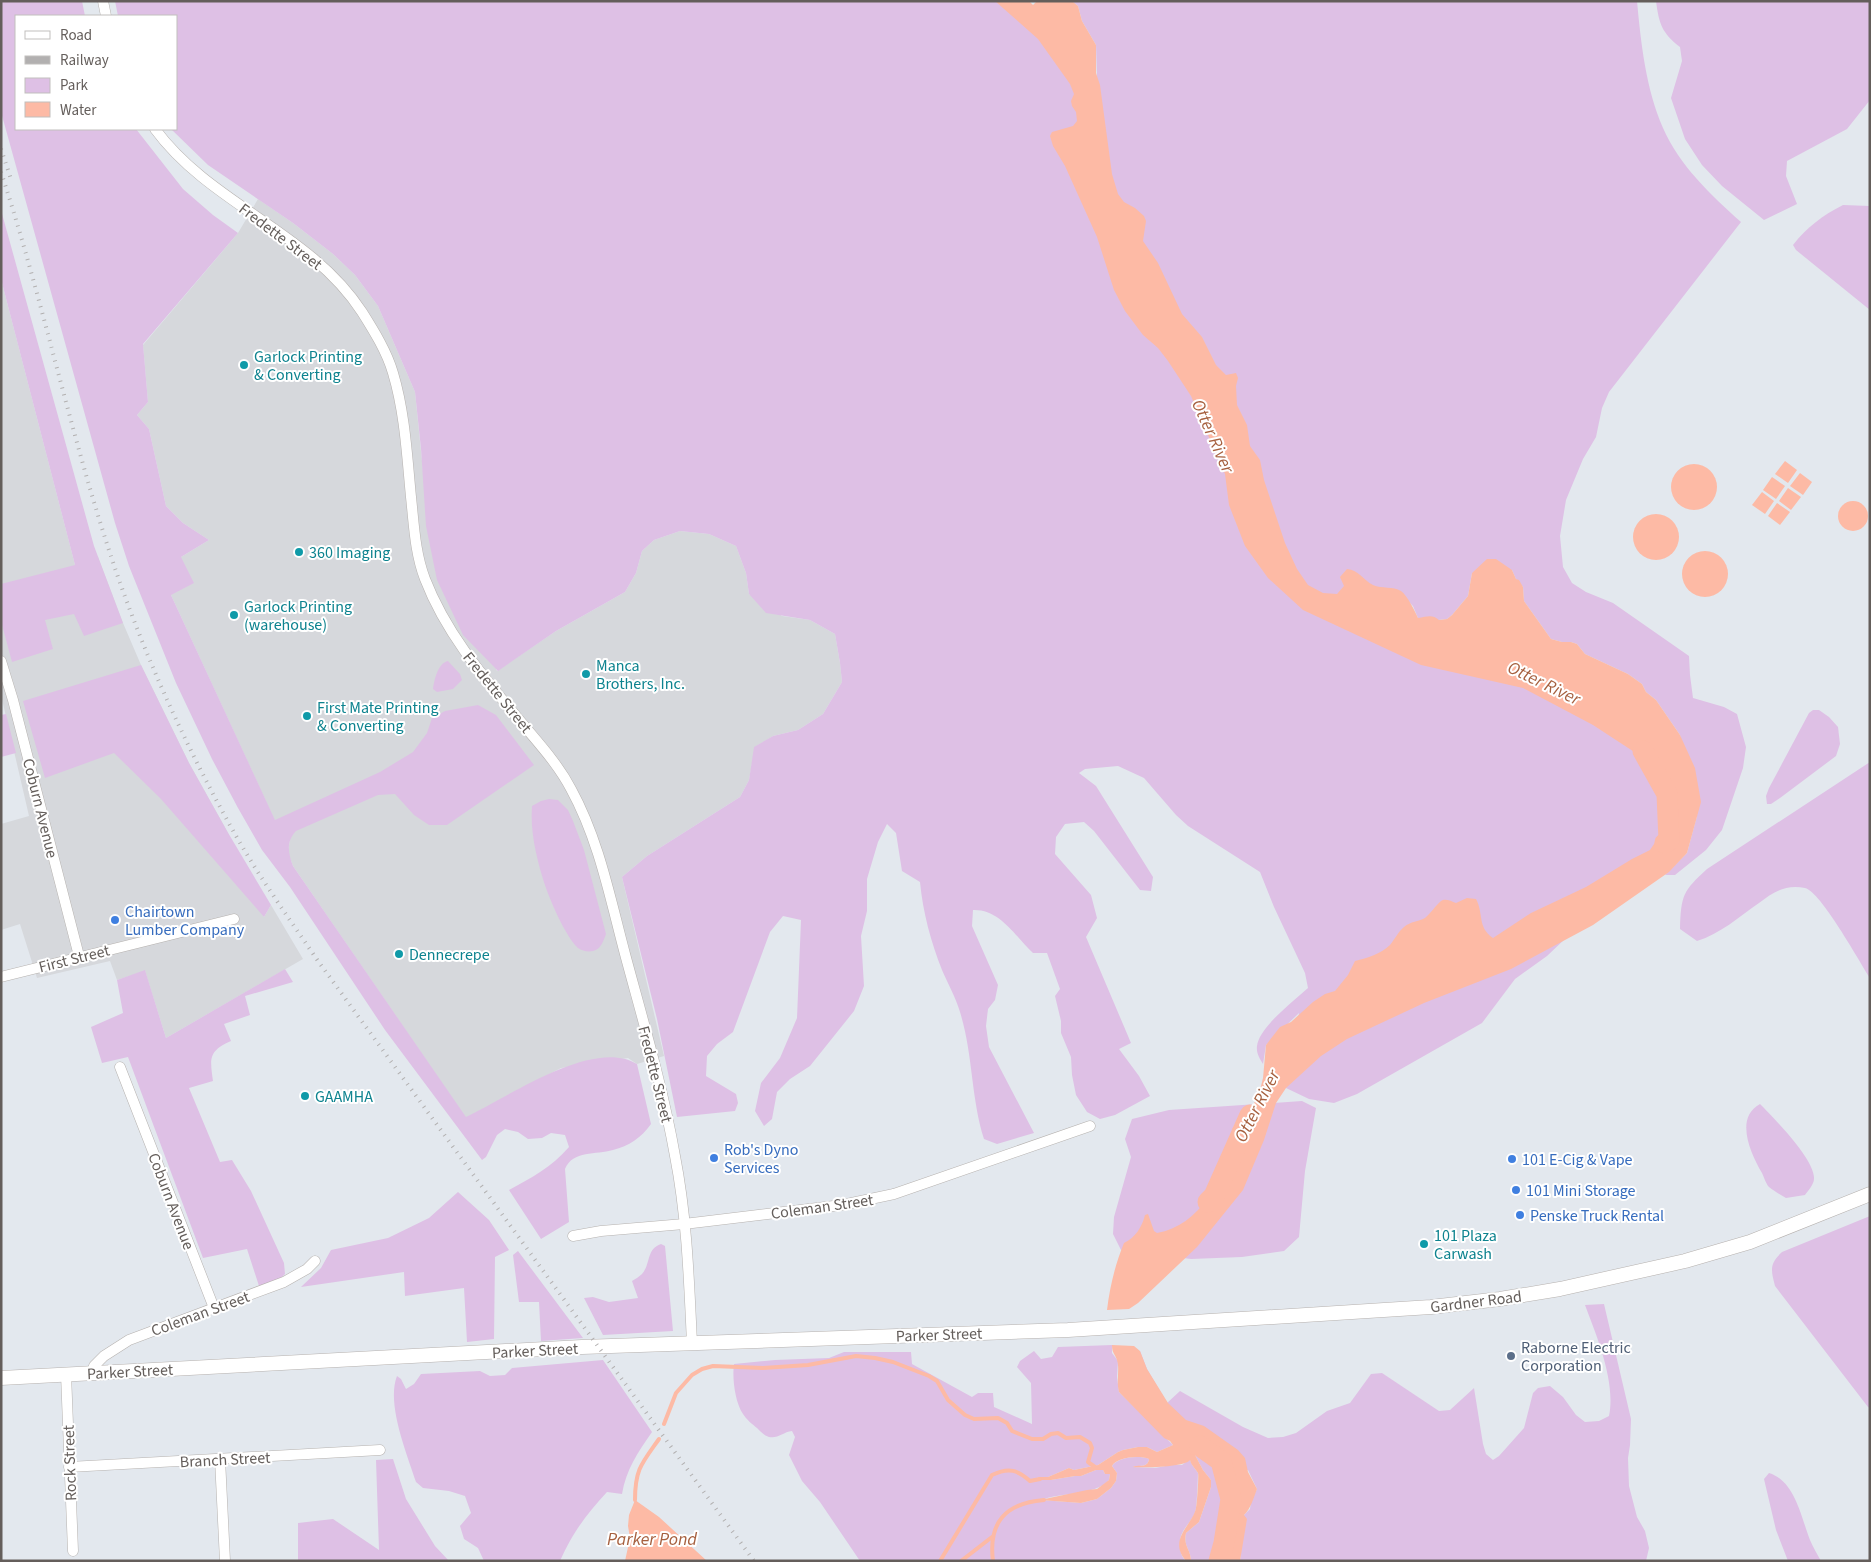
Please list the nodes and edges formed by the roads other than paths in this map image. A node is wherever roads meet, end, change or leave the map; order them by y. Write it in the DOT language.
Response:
graph roads {
  1 [pos="103,1"];
  2 [pos="106,15"];
  3 [pos="156,130"];
  4 [pos="1,661"];
  5 [pos="234,919"];
  6 [pos="79,956"];
  7 [pos="1,976"];
  8 [pos="120,1067"];
  9 [pos="1090,1126"];
  10 [pos="1870,1194"];
  11 [pos="684,1224"];
  12 [pos="573,1236"];
  13 [pos="315,1262"];
  14 [pos="214,1308"];
  15 [pos="1068,1330"];
  16 [pos="692,1343"];
  17 [pos="93,1373"];
  18 [pos="66,1374"];
  19 [pos="1,1378"];
  20 [pos="380,1450"];
  21 [pos="220,1460"];
  22 [pos="69,1467"];
  23 [pos="73,1551"];
  24 [pos="225,1561"];
  1 -- 2 [label="street"];
  3 -- 11 [label="street, Fredette Street"];
  4 -- 6 [label="street, Coburn Avenue"];
  5 -- 6 [label="street, First Street"];
  6 -- 7 [label="street, First Street"];
  8 -- 14 [label="street, Coburn Avenue"];
  9 -- 11 [label="street, Coleman Street"];
  10 -- 15 [label="main road, Gardner Road"];
  11 -- 12 [label="street, Coleman Street"];
  11 -- 16 [label="street, Fredette Street"];
  13 -- 14 [label="street, Coleman Street"];
  14 -- 17 [label="street, Coleman Street"];
  15 -- 16 [label="main road, Parker Street"];
  16 -- 17 [label="main road, Parker Street"];
  17 -- 18 [label="main road, Parker Street"];
  18 -- 19 [label="main road, Parker Street"];
  18 -- 22 [label="street, Rock Street"];
  20 -- 21 [label="street, Branch Street"];
  21 -- 22 [label="street, Branch Street"];
  21 -- 24 [label="street"];
  22 -- 23 [label="street, Rock Street"];
}
